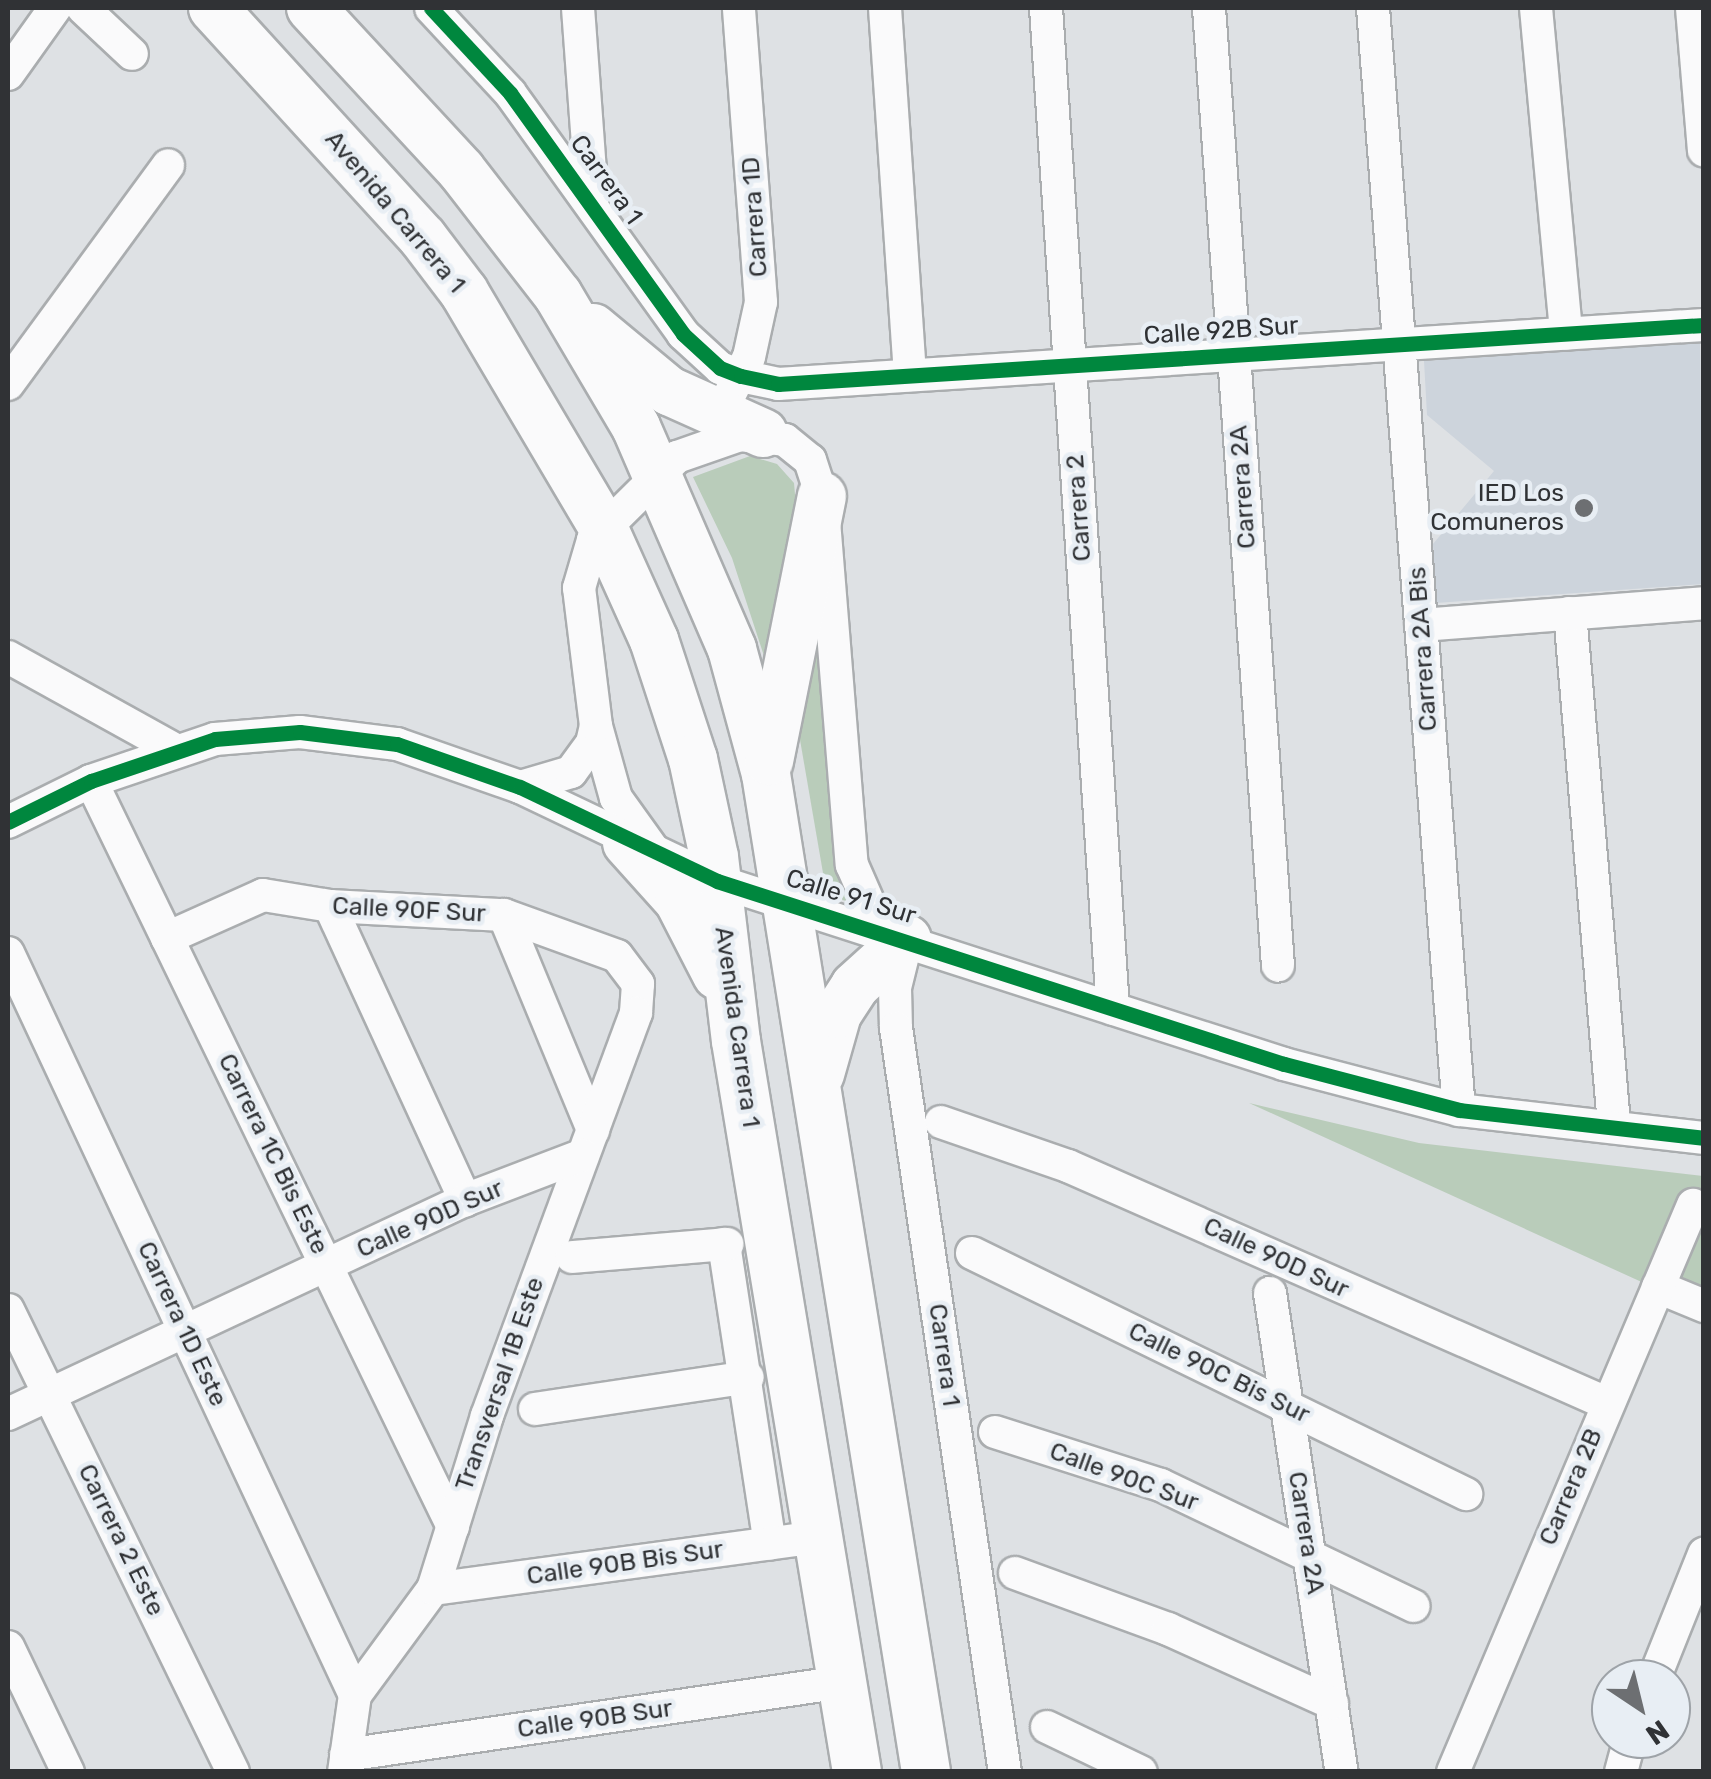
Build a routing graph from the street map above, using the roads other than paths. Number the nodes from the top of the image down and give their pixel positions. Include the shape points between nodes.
1 (54, 8) edge
2 (83, 8) edge
3 (213, 8) edge
4 (311, 8) edge
5 (432, 8) edge
6 (578, 8) edge
7 (739, 8) edge
8 (885, 8) edge
9 (1046, 8) edge
10 (1209, 8) edge
11 (1373, 8) edge
12 (1536, 8) edge
13 (1692, 8) edge
14 (132, 54) dead end
15 (8, 74) edge
16 (1701, 99) edge
17 (1704, 150) edge
18 (168, 166) dead end
19 (592, 200) junction
20 (558, 295) junction
21 (1704, 325) edge
22 (1566, 334) junction
23 (1399, 344) junction
24 (1234, 355) junction
25 (1070, 365) junction
26 (742, 376) junction
27 (910, 376) junction
28 (8, 384) edge
29 (712, 414) junction
30 (763, 433) junction
31 (656, 471) junction
32 (822, 496) junction
33 (603, 526) junction
34 (1704, 603) edge
35 (1570, 614) junction
36 (1421, 624) junction
37 (8, 657) edge
38 (596, 726) junction
39 (174, 748) junction
40 (766, 774) junction
41 (91, 781) junction
42 (520, 787) junction
43 (8, 822) edge
44 (644, 850) junction
45 (717, 881) junction
46 (330, 906) junction
47 (788, 906) junction
48 (504, 915) junction
49 (167, 938) junction
50 (907, 939) junction
51 (8, 953) edge
52 (1278, 966) dead end
53 (638, 984) joint
54 (1113, 1008) junction
55 (736, 1041) junction
56 (1459, 1110) junction
57 (820, 1112) junction
58 (942, 1122) dead end
59 (1614, 1124) junction
60 (1704, 1138) edge
61 (588, 1142) junction
62 (465, 1200) junction
63 (1693, 1205) dead end
64 (972, 1253) dead end
65 (572, 1258) dead end
66 (327, 1265) junction
67 (1658, 1288) junction
68 (1270, 1294) dead end
69 (1704, 1306) edge
70 (8, 1310) edge
71 (186, 1331) junction
72 (747, 1377) junction
73 (50, 1394) junction
74 (1606, 1403) junction
75 (1287, 1405) junction
76 (534, 1409) dead end
77 (8, 1414) edge
78 (995, 1432) dead end
79 (1466, 1494) dead end
80 (453, 1528) junction
81 (818, 1537) junction
82 (770, 1543) junction
83 (1704, 1554) edge
84 (1310, 1556) junction
85 (1016, 1573) dead end
86 (433, 1589) junction
87 (1412, 1606) dead end
88 (8, 1647) edge
89 (1662, 1659) edge
90 (843, 1682) junction
91 (356, 1695) junction
92 (1332, 1703) junction
93 (1048, 1726) dead end
94 (345, 1763) edge
95 (68, 1772) edge
96 (233, 1772) edge
97 (857, 1772) edge
98 (926, 1772) edge
99 (1005, 1772) edge
100 (1141, 1772) edge
101 (1342, 1772) edge
102 (1453, 1772) edge

1 - 15 street
2 - 14 street
3 - 33 highway, Avenida Carrera 1 via 423,238 514,370
4 - 20 highway via 461,170
5 - 19 street, Carrera 1
6 - 19 street
7 - 26 street, Carrera 1D via 761,302
8 - 27 street
9 - 25 street, Carrera 2
10 - 24 street, Carrera 2A
11 - 23 street, Carrera 2A Bis
12 - 22 street
13 - 16 street
16 - 17 street
18 - 28 street
19 - 26 street, Carrera 1 via 684,334 720,368
20 - 29 highway via 654,380
20 - 31 highway
21 - 22 street, Calle 92B Sur
22 - 23 street, Calle 92B Sur
23 - 24 street, Calle 92B Sur
23 - 36 street, Carrera 2A Bis
24 - 25 street, Calle 92B Sur
24 - 52 street, Carrera 2A
25 - 27 street, Calle 92B Sur
25 - 54 street, Carrera 2
26 - 27 street, Calle 92B Sur via 778,384
26 - 29 street, Carrera 1D
29 - 30 highway
30 - 31 street via 697,447
30 - 32 street, Calle 91 Sur via 795,445 810,460
31 - 33 street
31 - 40 highway via 710,588
32 - 40 highway
32 - 50 street, Calle 91 Sur via 852,865 870,906
33 - 38 street via 582,562 579,588
33 - 45 highway, Avenida Carrera 1 via 675,699
34 - 35 street
35 - 36 street
35 - 59 street
36 - 56 street, Carrera 2A Bis
37 - 39 street
38 - 42 street via 571,772
38 - 44 street via 616,798
39 - 41 street, Calle 91 Sur
39 - 42 street, Calle 91 Sur via 263,734 337,734 424,751
40 - 47 highway
41 - 43 street, Calle 91 Sur
41 - 49 street, Carrera 1C Bis Este
42 - 44 street, Calle 91 Sur
44 - 45 street, Calle 91 Sur
44 - 55 highway via 698,934
45 - 47 street, Calle 91 Sur
45 - 55 highway, Avenida Carrera 1
46 - 48 street, Calle 90F Sur
46 - 49 street, Calle 90F Sur via 263,895
46 - 62 street
47 - 50 street, Calle 91 Sur
47 - 57 highway
48 - 53 street, Calle 90F Sur via 617,956
48 - 61 street
49 - 66 street, Carrera 1C Bis Este
50 - 54 street, Calle 91 Sur
50 - 57 highway via 855,986 838,1014 825,1046
50 - 99 street, Carrera 1 via 895,988 896,1028
51 - 71 street, Carrera 1D Este
53 - 61 street, Transversal 1B Este via 636,1013
54 - 56 street, Calle 91 Sur
55 - 81 highway, Avenida Carrera 1
56 - 59 street, Calle 91 Sur
57 - 98 highway
58 - 74 street, Calle 90D Sur via 1068,1166
59 - 60 street, Calle 91 Sur
61 - 62 street, Calle 90D Sur
61 - 80 street, Transversal 1B Este
62 - 66 street, Calle 90D Sur
63 - 67 street, Carrera 2B
64 - 75 street, Calle 90C Bis Sur
65 - 72 street via 726,1244
66 - 71 street, Calle 90D Sur
66 - 80 street, Carrera 1C Bis Este
67 - 69 street
67 - 74 street, Carrera 2B
68 - 75 street, Carrera 2A
70 - 73 street, Carrera 2 Este
71 - 73 street, Calle 90D Sur
71 - 91 street, Carrera 1D Este
72 - 76 street
72 - 82 street
73 - 77 street, Calle 90D Sur
73 - 96 street, Carrera 2 Este
74 - 102 street, Carrera 2B
75 - 79 street, Calle 90C Bis Sur
75 - 84 street, Carrera 2A
78 - 84 street, Calle 90C Sur via 1161,1484
80 - 86 street, Transversal 1B Este
81 - 82 street, Calle 90B Bis Sur
81 - 90 highway, Avenida Carrera 1
82 - 86 street, Calle 90B Bis Sur
83 - 89 street
84 - 87 street, Calle 90C Sur
84 - 92 street, Carrera 2A
85 - 92 street via 1168,1629
86 - 91 street, Transversal 1B Este
88 - 95 street
90 - 94 street, Calle 90B Sur
90 - 97 highway, Avenida Carrera 1
91 - 94 street, Transversal 1B Este
92 - 101 street, Carrera 2A
93 - 100 street

